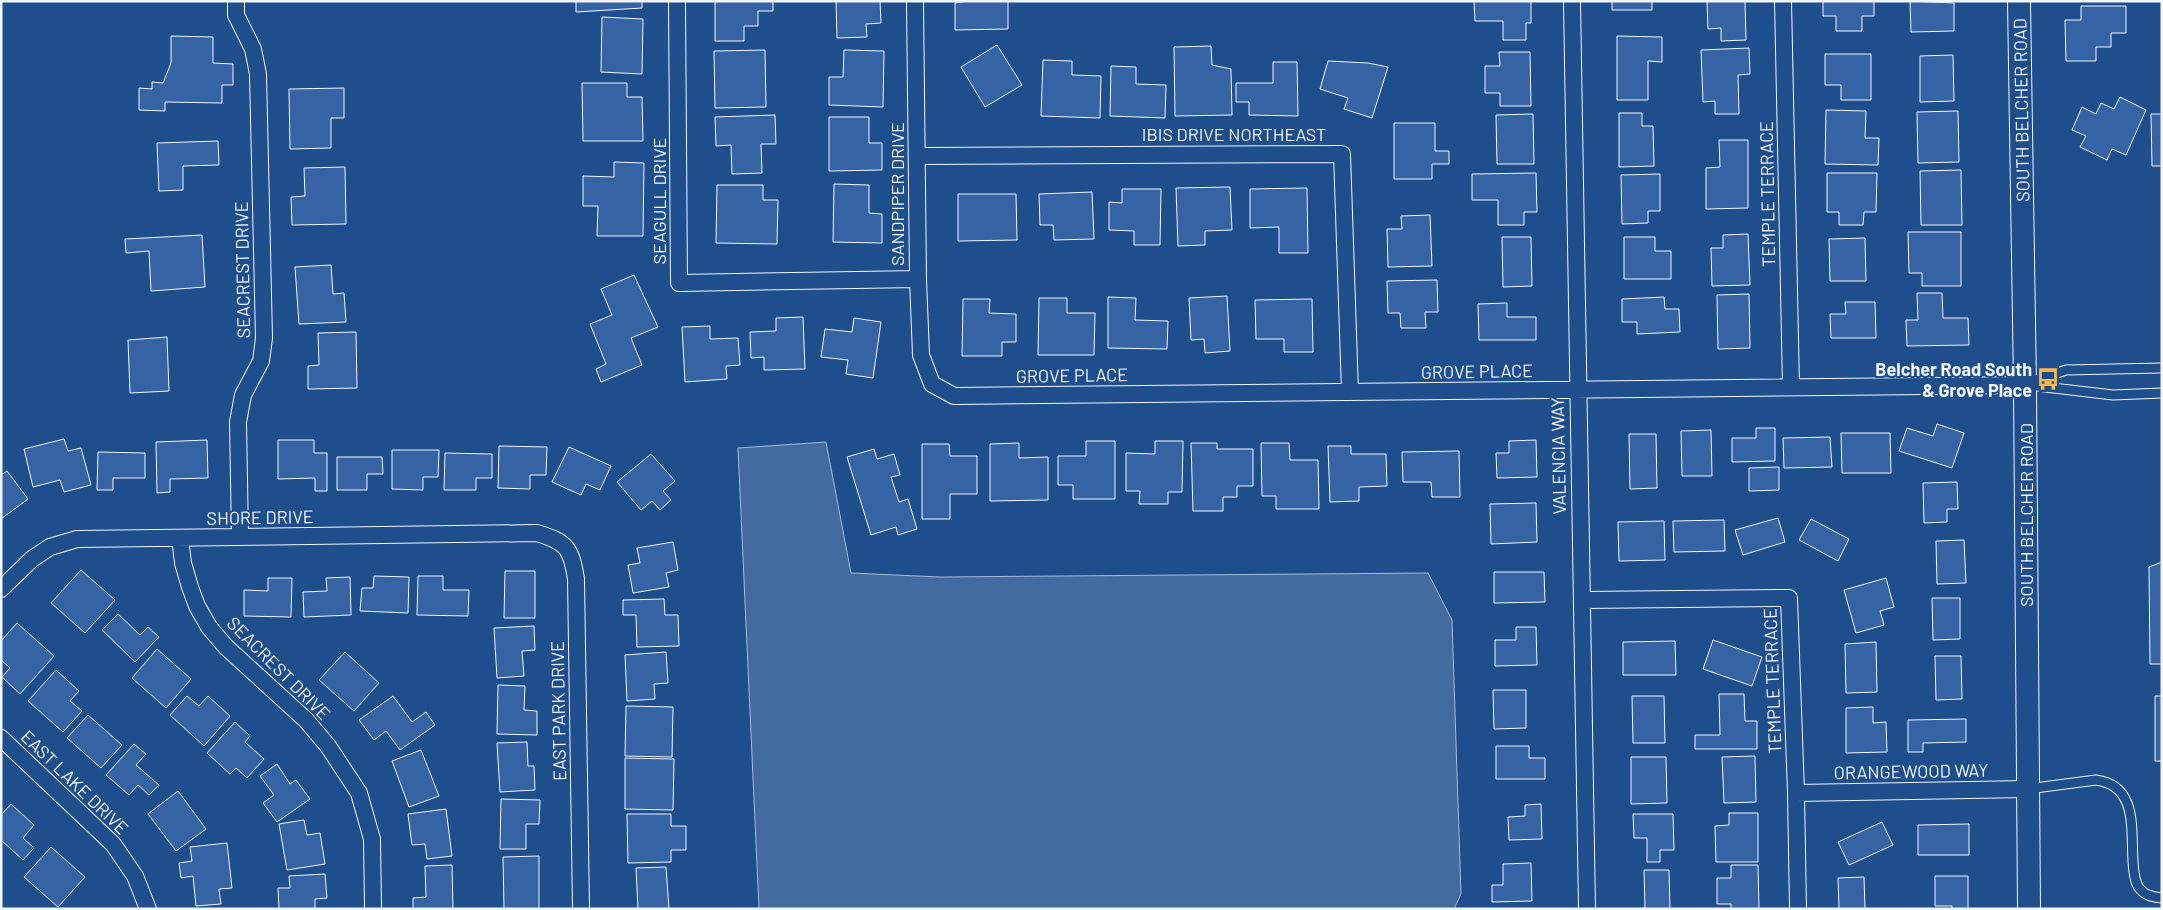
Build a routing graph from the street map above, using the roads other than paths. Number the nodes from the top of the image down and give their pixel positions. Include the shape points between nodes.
1 (236, 1) edge
2 (677, 1) edge
3 (915, 1) edge
4 (1572, 1) edge
5 (1783, 1) edge
6 (2019, 1) edge
7 (918, 156) junction
8 (918, 280) junction
9 (2162, 368) edge
10 (932, 384) joint
11 (2025, 385) junction
12 (1791, 386) junction
13 (1577, 390) junction
14 (1350, 392) junction
15 (2162, 393) edge
16 (537, 534) joint
17 (180, 538) junction
18 (240, 538) junction
19 (1, 589) edge
20 (1582, 600) junction
21 (1, 738) edge
22 (2027, 789) junction
23 (1796, 793) junction
24 (2162, 898) edge
25 (148, 909) edge
26 (373, 909) edge
27 (581, 909) edge
28 (1587, 909) edge
29 (1798, 909) edge
30 (2029, 909) edge

1 - 18 street, SEACREST DRIVE via 236,14 253,49 258,74 264,338 261,361 243,395 238,422
2 - 8 street, SEAGULL DRIVE via 679,283
3 - 7 street, SANDPIPER DRIVE
4 - 13 street, VALENCIA WAY
5 - 12 street, TEMPLE TERRACE
6 - 11 main road, SOUTH BELCHER ROAD
7 - 8 street, SANDPIPER DRIVE
7 - 14 street, IBIS DRIVE NORTHEAST via 1342,154
8 - 10 street, SANDPIPER DRIVE via 921,356
9 - 11 lane via 2066,370
10 - 14 street, GROVE PLACE via 954,396
11 - 12 street, GROVE PLACE
11 - 15 lane via 2113,395
11 - 22 main road, SOUTH BELCHER ROAD
12 - 13 street, GROVE PLACE
13 - 14 street, GROVE PLACE
13 - 20 street, VALENCIA WAY
16 - 18 street, SHORE DRIVE
16 - 27 street, EAST PARK DRIVE via 568,548 576,579
17 - 18 street, SHORE DRIVE
17 - 19 street, SHORE DRIVE via 77,539 50,547 32,559
17 - 26 street, SEACREST DRIVE via 190,587 209,627 226,647 306,720 328,746 359,793 372,839
20 - 23 street, TEMPLE TERRACE via 1789,598
20 - 28 street, VALENCIA WAY
21 - 25 street, EAST LAKE DRIVE via 113,844 135,876
22 - 23 street, ORANGEWOOD WAY
22 - 24 lane via 2096,780 2119,788 2130,816 2136,880 2140,890
22 - 30 main road, SOUTH BELCHER ROAD
23 - 29 street, TEMPLE TERRACE

